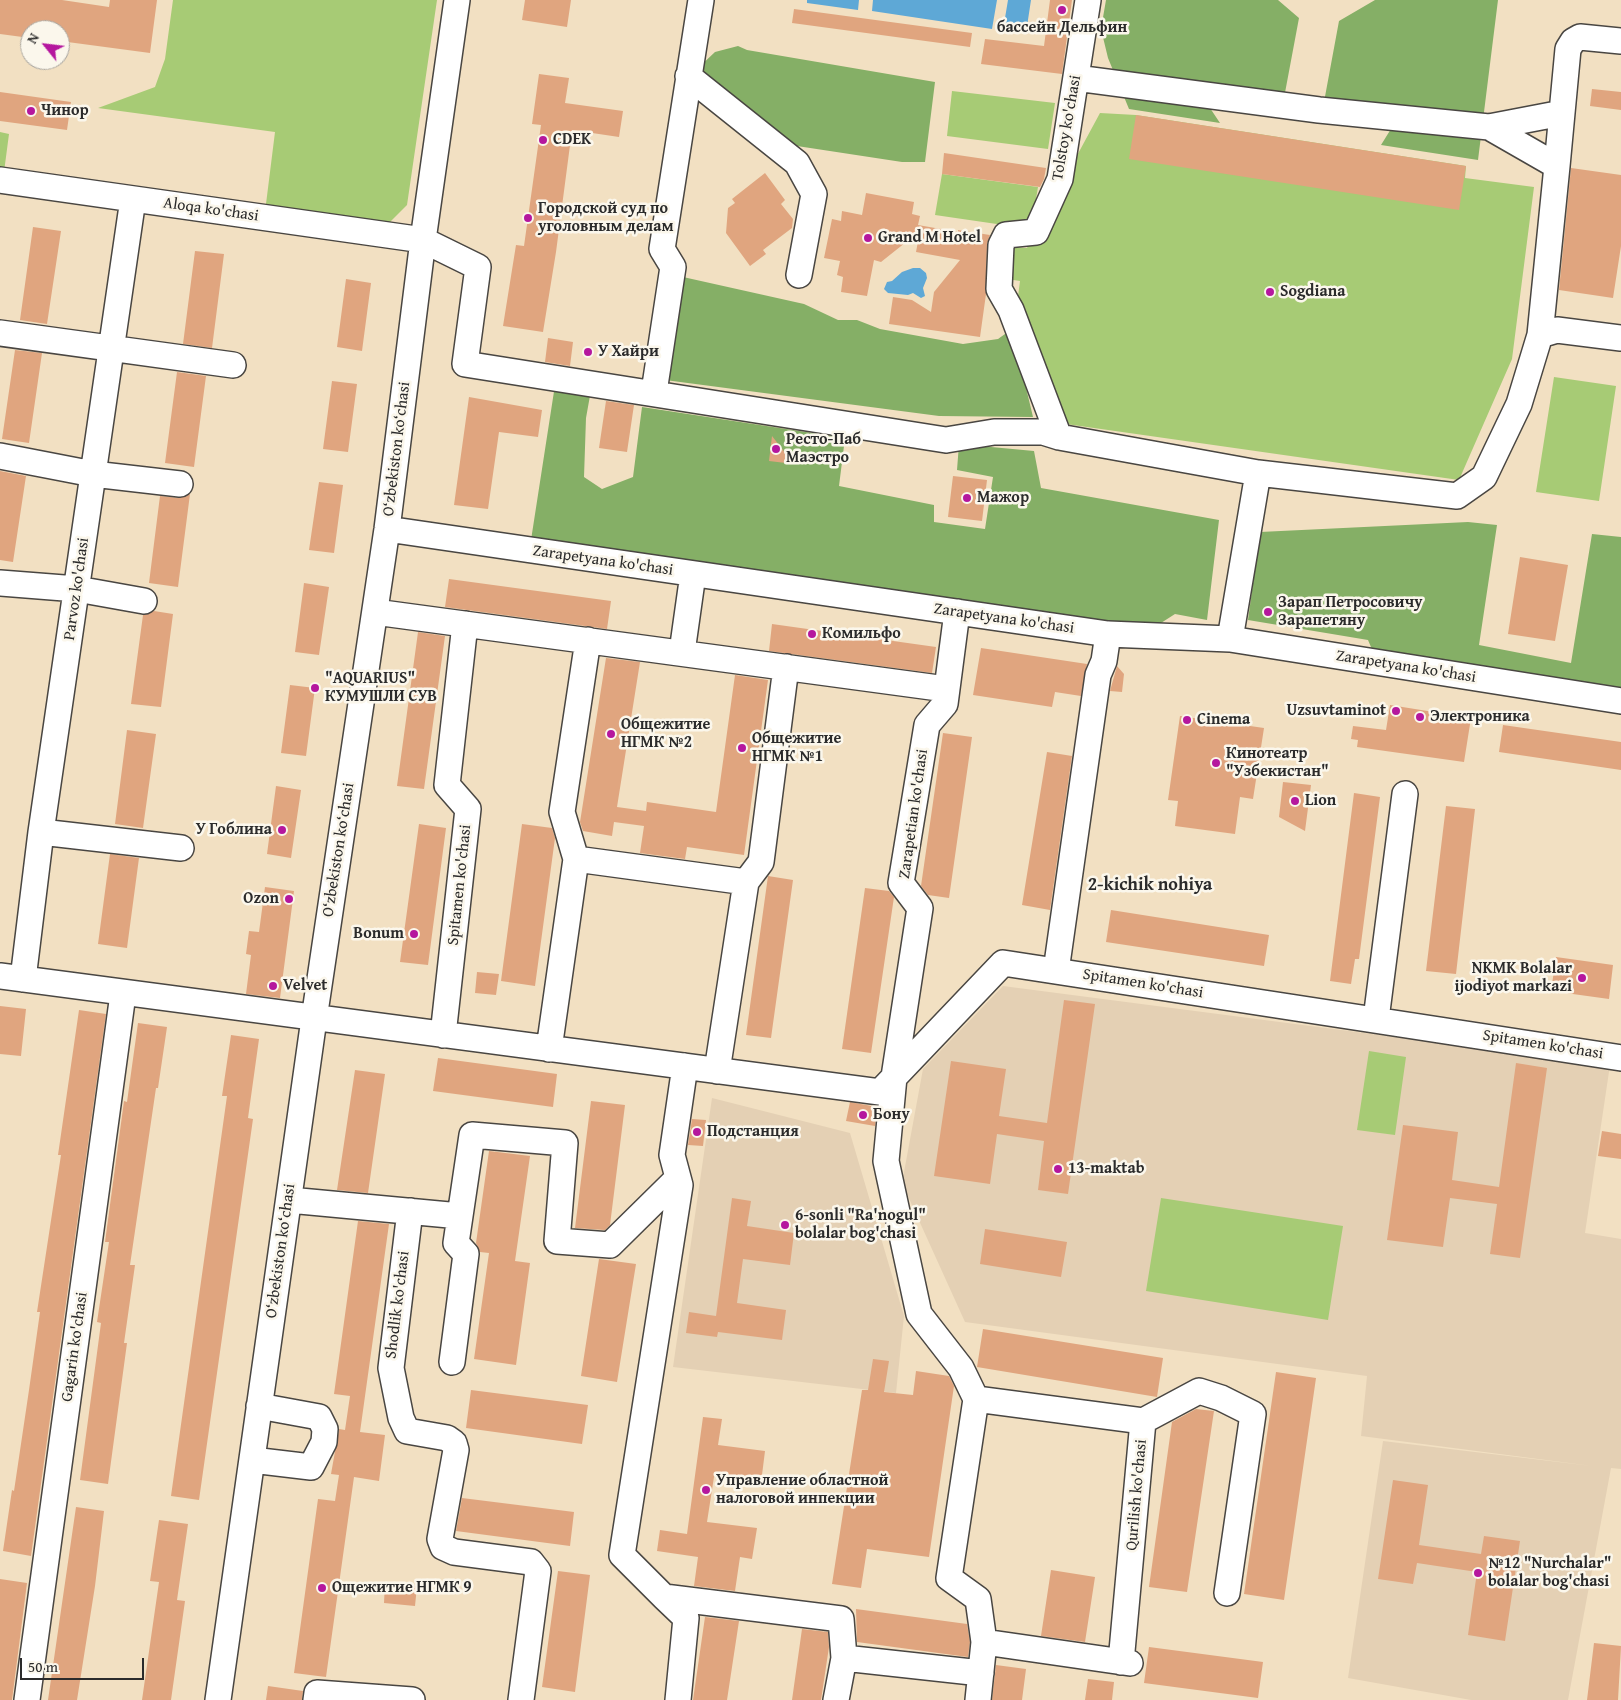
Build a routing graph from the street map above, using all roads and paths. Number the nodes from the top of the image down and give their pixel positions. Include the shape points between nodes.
1 (457, 0) edge
2 (701, 0) edge
3 (1088, 0) edge
4 (1621, 41) edge
5 (688, 76) junction
6 (1076, 78) junction
7 (1562, 113) junction
8 (1489, 127) junction
9 (1557, 166) junction
10 (0, 180) edge
11 (133, 199) junction
12 (423, 240) junction
13 (799, 275) dead end
14 (0, 333) edge
15 (1540, 335) junction
16 (1621, 338) edge
17 (111, 349) junction
18 (233, 366) dead end
19 (654, 392) junction
20 (1059, 437) junction
21 (0, 456) edge
22 (1258, 473) junction
23 (93, 474) junction
24 (180, 484) dead end
25 (387, 530) junction
26 (693, 574) junction
27 (0, 583) edge
28 (77, 589) junction
29 (144, 601) dead end
30 (375, 612) junction
31 (958, 612) junction
32 (465, 624) junction
33 (1108, 634) junction
34 (1230, 639) junction
35 (588, 640) junction
36 (682, 652) junction
37 (786, 667) junction
38 (946, 689) junction
39 (1621, 701) edge
40 (1405, 794) dead end
41 (41, 832) junction
42 (181, 848) dead end
43 (576, 859) junction
44 (746, 882) junction
45 (1056, 971) junction
46 (12, 978) edge
47 (123, 994) junction
48 (314, 1019) junction
49 (1376, 1019) junction
50 (443, 1035) junction
51 (549, 1049) junction
52 (1621, 1058) edge
53 (685, 1066) junction
54 (717, 1071) junction
55 (894, 1077) junction
56 (678, 1178) junction
57 (289, 1200) junction
58 (410, 1211) junction
59 (460, 1216) junction
60 (452, 1362) dead end
61 (976, 1400) junction
62 (259, 1406) junction
63 (1143, 1421) junction
64 (252, 1460) junction
65 (1227, 1593) dead end
66 (664, 1597) junction
67 (984, 1642) junction
68 (844, 1658) junction
69 (981, 1673) junction
70 (317, 1696) edge
71 (28, 1700) edge
72 (218, 1700) edge
73 (412, 1700) edge
74 (522, 1700) edge
75 (678, 1700) edge
76 (836, 1700) edge
77 (978, 1700) edge

1 - 12 street, O‘zbekiston ko‘chasi
2 - 5 street
3 - 6 street, Tolstoy ko'chasi
4 - 7 street via 1580,37 1573,40 1568,48
5 - 13 street via 797,162 802,170 814,194
5 - 19 street via 662,249 673,267
6 - 8 street via 1319,110
6 - 20 street, Tolstoy ko'chasi via 1060,179 1036,232 1006,235 1001,245 999,289 1011,310
7 - 8 street
7 - 9 street
8 - 9 street
9 - 15 street
10 - 11 street, Aloqa ko'chasi
11 - 12 street, Aloqa ko'chasi
11 - 17 street, Parvoz ko'chasi
12 - 19 street, Aloqa ko'chasi via 478,267 465,364
12 - 25 street, O‘zbekiston ko‘chasi
14 - 17 street
15 - 16 street via 1557,330
15 - 22 street via 1519,404 1484,477 1457,496
17 - 18 street
17 - 23 street, Parvoz ko'chasi
19 - 20 street via 946,440 994,432 1043,432
20 - 22 street
21 - 23 street
22 - 34 street
23 - 24 street
23 - 28 street, Parvoz ko'chasi
25 - 26 street, Zarapetyana ko'chasi
25 - 30 street, O‘zbekiston ko‘chasi
26 - 31 street, Zarapetyana ko'chasi
26 - 36 street
27 - 28 street
28 - 29 street
28 - 41 street, Parvoz ko'chasi
30 - 32 street
30 - 48 street, O‘zbekiston ko‘chasi
31 - 33 street, Zarapetyana ko'chasi
31 - 38 street, Zarapetian ko'chasi
32 - 35 street
32 - 50 street, Spitamen ko'chasi via 447,785 468,809
33 - 34 street, Zarapetyana ko'chasi
33 - 45 street via 1104,661 1098,675
34 - 39 street, Zarapetyana ko'chasi
35 - 36 street
35 - 43 street via 562,812
36 - 37 street
37 - 38 street
37 - 44 street via 761,862
38 - 55 street, Zarapetian ko'chasi via 944,704 927,725 901,883 920,908
40 - 49 street
41 - 42 street
41 - 46 street, Parvoz ko'chasi
43 - 44 street
43 - 51 street
44 - 54 street
45 - 49 street, Spitamen ko'chasi
45 - 55 street, Spitamen ko'chasi via 1003,962
46 - 47 street, Spitamen ko'chasi
47 - 48 street, Spitamen ko'chasi
47 - 71 street, Gagarin ko'chasi
48 - 50 street, Spitamen ko'chasi
48 - 57 street, O‘zbekiston ko‘chasi
49 - 52 street, Spitamen ko'chasi
50 - 51 street, Spitamen ko'chasi
51 - 53 street, Spitamen ko'chasi
53 - 54 street, Spitamen ko'chasi
53 - 56 street via 672,1155
54 - 55 street, Spitamen ko'chasi via 880,1092
55 - 61 street, Zarapetian ko'chasi via 886,1161 920,1314 961,1368
56 - 59 street via 610,1245 556,1241 564,1143 472,1135
56 - 66 street via 680,1186 622,1555
57 - 58 street
57 - 62 street, O‘zbekiston ko‘chasi
58 - 59 street
58 - 74 street, Shodlik ko'chasi via 391,1368 401,1418 407,1431 447,1438 454,1443 456,1450 440,1539 443,1547 454,1552 530,1562 538,1571
59 - 60 street via 456,1243 466,1254
61 - 63 street
61 - 67 street via 949,1578 978,1599
62 - 64 street, O‘zbekiston ko‘chasi
62 - 64 street via 319,1417 325,1428 324,1442 312,1467
63 - 65 street, Qurilish ko'chasi via 1199,1391 1252,1414
63 - 67 street, Qurilish ko'chasi via 1126,1662
64 - 72 street, O‘zbekiston ko‘chasi
66 - 68 street via 841,1619
66 - 75 street via 686,1618
67 - 69 street
68 - 69 street
68 - 76 street
69 - 77 street
70 - 73 street

